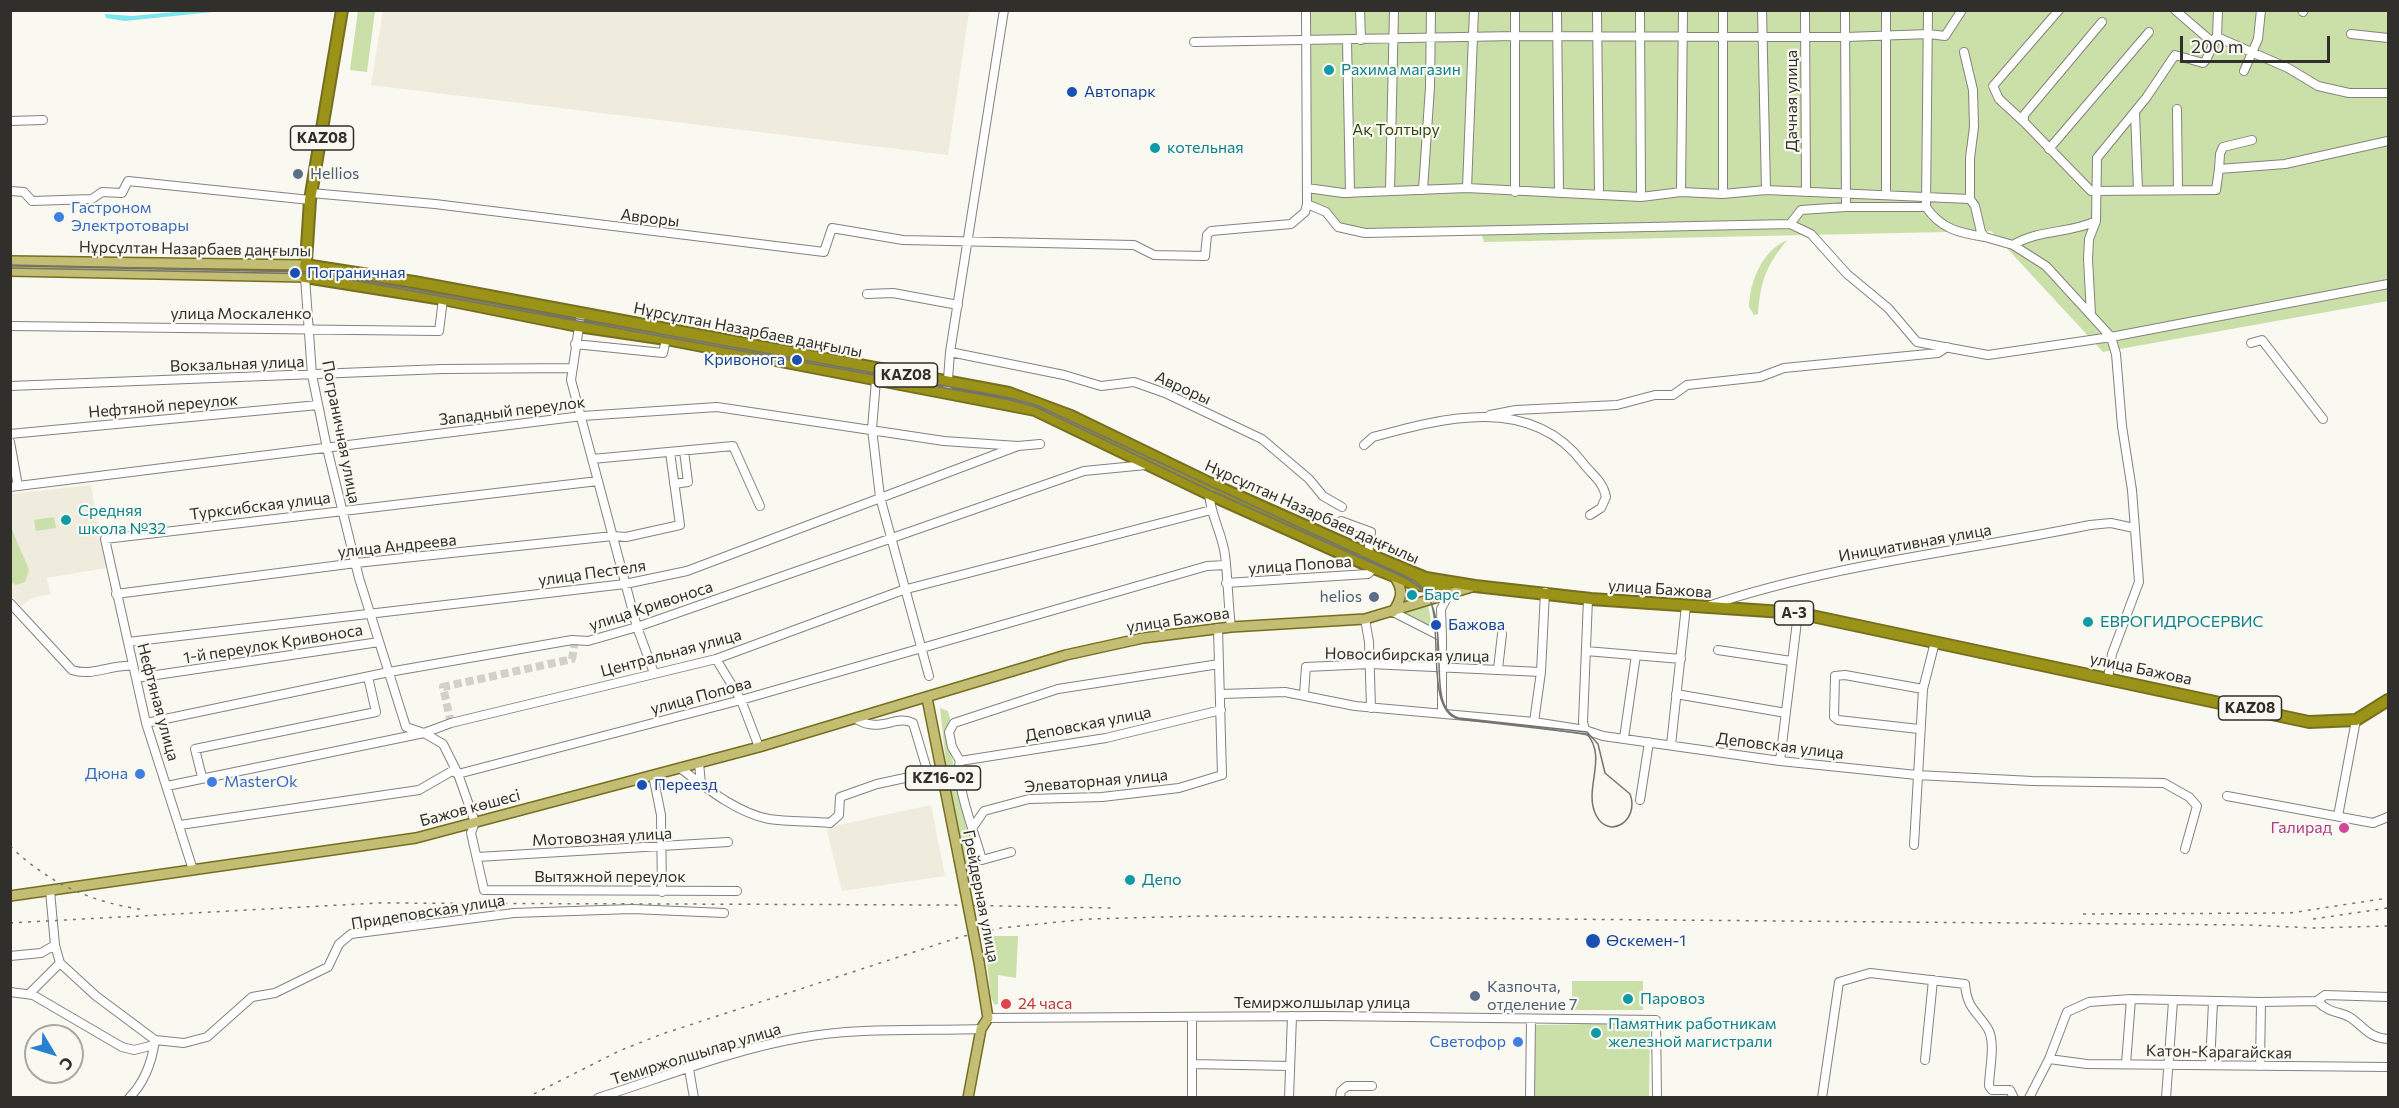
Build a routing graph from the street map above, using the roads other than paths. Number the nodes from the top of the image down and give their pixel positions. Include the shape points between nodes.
1 (342, 10) edge
2 (1004, 10) edge
3 (1306, 10) edge
4 (1360, 10) edge
5 (1394, 10) edge
6 (1431, 10) edge
7 (1474, 10) edge
8 (1515, 10) edge
9 (1557, 10) edge
10 (1598, 10) edge
11 (1640, 10) edge
12 (1683, 10) edge
13 (1723, 10) edge
14 (1762, 10) edge
15 (1805, 10) edge
16 (1845, 10) edge
17 (1886, 10) edge
18 (1928, 10) edge
19 (1962, 10) edge
20 (2059, 10) edge
21 (2175, 10) edge
22 (2218, 10) edge
23 (2260, 10) edge
24 (2102, 22) dead end
25 (2148, 32) dead end
26 (1929, 34) junction
27 (2351, 34) dead end
28 (1515, 36) junction
29 (1762, 36) junction
30 (1806, 36) junction
31 (1887, 36) junction
32 (1724, 37) junction
33 (1846, 37) junction
34 (2217, 37) junction
35 (1558, 38) junction
36 (1598, 38) junction
37 (1640, 38) junction
38 (1683, 38) junction
39 (2388, 38) edge
40 (1394, 39) junction
41 (1432, 39) junction
42 (1475, 39) junction
43 (1305, 40) junction
44 (1347, 40) junction
45 (1361, 40) junction
46 (1194, 42) dead end
47 (1964, 52) dead end
48 (2253, 53) junction
49 (2244, 71) dead end
50 (2388, 93) edge
51 (2176, 109) dead end
52 (2135, 113) junction
53 (43, 120) dead end
54 (10, 121) edge
55 (2024, 122) junction
56 (2252, 140) dead end
57 (2388, 141) edge
58 (2049, 148) junction
59 (2219, 169) junction
60 (1307, 188) junction
61 (1467, 188) junction
62 (1424, 190) junction
63 (1766, 190) junction
64 (2138, 190) junction
65 (2178, 190) junction
66 (10, 191) edge
67 (1390, 191) junction
68 (1515, 192) junction
69 (1681, 192) junction
70 (1806, 192) junction
71 (2096, 192) junction
72 (1350, 193) junction
73 (1558, 193) junction
74 (1599, 194) junction
75 (1723, 194) junction
76 (1845, 194) junction
77 (1886, 194) junction
78 (1927, 195) junction
79 (310, 197) junction
80 (1641, 198) junction
81 (1970, 199) junction
82 (1307, 204) junction
83 (1846, 207) junction
84 (1926, 207) junction
85 (2096, 221) junction
86 (1790, 224) junction
87 (1984, 237) junction
88 (968, 239) junction
89 (2013, 245) junction
90 (10, 261) edge
91 (305, 265) junction
92 (10, 271) edge
93 (305, 277) junction
94 (2388, 284) edge
95 (867, 294) dead end
96 (443, 299) junction
97 (958, 305) junction
98 (581, 314) junction
99 (2091, 315) junction
100 (10, 326) edge
101 (578, 326) junction
102 (309, 328) junction
103 (2111, 338) junction
104 (666, 339) junction
105 (575, 344) junction
106 (2251, 344) dead end
107 (1947, 347) junction
108 (950, 352) junction
109 (572, 368) junction
110 (312, 375) junction
111 (876, 380) junction
112 (10, 386) edge
113 (947, 387) junction
114 (318, 405) junction
115 (1490, 415) junction
116 (582, 416) junction
117 (2323, 419) dead end
118 (872, 429) junction
119 (10, 434) edge
120 (10, 442) edge
121 (1040, 444) dead end
122 (1364, 445) dead end
123 (1018, 446) junction
124 (327, 448) junction
125 (684, 451) junction
126 (670, 452) junction
127 (592, 459) junction
128 (1152, 461) junction
129 (598, 481) junction
130 (674, 484) junction
131 (14, 487) edge
132 (1209, 489) junction
133 (880, 497) junction
134 (760, 506) dead end
135 (1342, 507) dead end
136 (342, 510) junction
137 (1211, 510) junction
138 (1590, 515) dead end
139 (1341, 521) dead end
140 (2134, 528) junction
141 (613, 537) junction
142 (105, 538) joint
143 (890, 540) junction
144 (1368, 554) junction
145 (356, 563) junction
146 (1226, 565) junction
147 (1374, 568) junction
148 (1394, 576) junction
149 (1226, 583) junction
150 (626, 584) junction
151 (1475, 586) junction
152 (903, 590) junction
153 (1545, 592) junction
154 (116, 594) junction
155 (1448, 596) junction
156 (1588, 599) junction
157 (10, 603) edge
158 (1686, 606) junction
159 (1704, 607) junction
160 (1393, 612) junction
161 (371, 613) junction
162 (1798, 613) junction
163 (1365, 619) junction
164 (637, 627) junction
165 (1231, 627) junction
166 (1218, 628) junction
167 (1502, 634) dead end
168 (1442, 637) junction
169 (128, 642) junction
170 (379, 642) junction
171 (1935, 642) junction
172 (919, 647) junction
173 (1718, 650) dead end
174 (1586, 651) junction
175 (1636, 655) junction
176 (716, 659) junction
177 (1681, 659) junction
178 (1791, 661) junction
179 (1219, 664) junction
180 (1370, 664) junction
181 (133, 666) junction
182 (1442, 666) junction
183 (1498, 669) junction
184 (389, 672) junction
185 (1541, 672) junction
186 (654, 673) junction
187 (929, 676) dead end
188 (368, 677) junction
189 (136, 678) junction
190 (2108, 678) junction
191 (1923, 688) junction
192 (1221, 694) junction
193 (1304, 694) junction
194 (1676, 694) junction
195 (927, 698) junction
196 (741, 700) junction
197 (2388, 700) edge
198 (1371, 708) junction
199 (1221, 710) junction
200 (1442, 713) junction
201 (1786, 713) junction
202 (856, 719) junction
203 (2356, 720) junction
204 (1534, 722) junction
205 (146, 723) junction
206 (1919, 729) junction
207 (1585, 730) junction
208 (424, 733) junction
209 (1624, 738) junction
210 (1649, 742) junction
211 (1671, 745) junction
212 (759, 747) junction
213 (960, 761) junction
214 (1780, 761) junction
215 (699, 763) junction
216 (680, 768) junction
217 (458, 774) junction
218 (653, 775) junction
219 (695, 775) junction
220 (1917, 775) junction
221 (202, 777) junction
222 (167, 786) junction
223 (2227, 796) dead end
224 (1640, 800) dead end
225 (2338, 816) junction
226 (2388, 817) edge
227 (475, 822) junction
228 (180, 825) junction
229 (973, 827) junction
230 (728, 842) dead end
231 (1914, 845) dead end
232 (661, 847) junction
233 (2185, 849) dead end
234 (1011, 852) dead end
235 (477, 857) junction
236 (194, 870) junction
237 (484, 890) joint
238 (50, 891) junction
239 (737, 891) dead end
240 (662, 892) junction
241 (10, 896) edge
242 (724, 913) dead end
243 (55, 945) junction
244 (10, 956) edge
245 (60, 963) junction
246 (1933, 980) junction
247 (10, 992) edge
248 (28, 994) junction
249 (2388, 997) edge
250 (2131, 999) junction
251 (2173, 1001) junction
252 (2317, 1001) junction
253 (2213, 1002) junction
254 (2261, 1002) junction
255 (1292, 1016) junction
256 (1192, 1017) junction
257 (988, 1018) junction
258 (1531, 1019) junction
259 (981, 1029) junction
260 (2388, 1039) edge
261 (154, 1043) junction
262 (2049, 1059) junction
263 (1925, 1060) dead end
264 (1192, 1064) junction
265 (2126, 1064) junction
266 (2167, 1065) junction
267 (2210, 1065) junction
268 (1290, 1066) junction
269 (2260, 1066) junction
270 (2388, 1067) edge
271 (689, 1069) junction
272 (1372, 1086) dead end
273 (129, 1098) edge
274 (598, 1098) edge
275 (694, 1098) edge
276 (968, 1098) edge
277 (1192, 1098) edge
278 (1289, 1098) edge
279 (1340, 1098) edge
280 (1530, 1098) edge
281 (1657, 1098) edge
282 (1822, 1098) edge
283 (2014, 1098) edge
284 (2029, 1098) edge
285 (2166, 1098) edge

1 - 79 highway, Пограничная улица / KAZ08
2 - 88 street
3 - 43 street
4 - 45 street
5 - 40 street
6 - 41 street
7 - 42 street
8 - 28 street
9 - 35 street
10 - 36 street
11 - 37 street
12 - 38 street
13 - 32 street
14 - 29 street
15 - 30 street, Дачная улица
16 - 33 street
17 - 31 street
18 - 26 street
19 - 26 street via 1945,36
20 - 55 street via 1993,86 1999,99
21 - 34 street via 2211,41
22 - 34 street
23 - 48 street via 2262,22
24 - 55 street via 2024,116
25 - 58 street
26 - 31 street
26 - 78 street
27 - 39 street
28 - 35 street
28 - 42 street
28 - 68 street
29 - 30 street
29 - 32 street
29 - 63 street
30 - 33 street
30 - 70 street, Дачная улица
31 - 33 street
31 - 77 street
32 - 38 street
32 - 75 street
33 - 76 street
34 - 48 street
34 - 52 street via 2203,63 2175,55
35 - 36 street
35 - 73 street
36 - 37 street
36 - 74 street
37 - 38 street
37 - 80 street
38 - 69 street
40 - 41 street
40 - 45 street
40 - 67 street
41 - 42 street
41 - 62 street
42 - 61 street
43 - 44 street
43 - 46 street
43 - 60 street
44 - 45 street
44 - 72 street
47 - 81 street via 1973,90
48 - 49 street
48 - 50 street via 2318,86 2349,93
51 - 65 street
52 - 64 street
52 - 71 street via 2097,158
53 - 54 street
55 - 58 street
56 - 59 street via 2223,147
57 - 59 street via 2285,164
58 - 71 street via 2085,188
59 - 65 street via 2216,190
60 - 72 street
60 - 82 street
61 - 62 street
61 - 68 street
62 - 67 street
63 - 70 street
63 - 75 street
64 - 65 street
64 - 71 street
66 - 79 street, Авроры via 24,192 32,201 92,199 102,192 122,193 128,181
67 - 72 street
68 - 73 street
69 - 75 street
69 - 80 street
70 - 76 street
71 - 85 street
73 - 74 street
74 - 80 street
76 - 77 street
76 - 83 street
77 - 78 street
78 - 81 street
78 - 84 street
79 - 88 street, Авроры via 435,204 824,252 832,228 903,240
79 - 91 highway, Пограничная улица / KAZ08
81 - 87 street
82 - 86 street via 1326,212 1338,227 1365,233
82 - 88 street via 1305,212 1291,224 1211,231 1205,256 1154,255 1134,244
83 - 84 street
83 - 86 street via 1801,210
84 - 87 street via 1957,233
85 - 89 street via 2076,229 2049,231
85 - 99 street via 2089,239
86 - 107 street via 1811,234 1847,274 1888,308 1917,342
87 - 89 street
88 - 97 street
89 - 99 street via 2046,266
90 - 91 main road, Нұрсұлтан Назарбаев даңғылы
91 - 93 highway, Пограничная улица / KAZ08
91 - 98 highway, Нұрсұлтан Назарбаев даңғылы / KAZ08
92 - 93 main road, Нұрсұлтан Назарбаев даңғылы
93 - 96 highway, Нұрсұлтан Назарбаев даңғылы
93 - 102 street, Пограничная улица
94 - 103 street
95 - 97 street via 893,293
96 - 101 highway, Нұрсұлтан Назарбаев даңғылы
96 - 102 street, улица Москаленко via 439,331
97 - 108 street
98 - 101 street
98 - 113 highway, Нұрсұлтан Назарбаев даңғылы / KAZ08
99 - 103 street
100 - 102 street, улица Москаленко
101 - 104 highway, Нұрсұлтан Назарбаев даңғылы
101 - 105 street
102 - 110 street, Пограничная улица
103 - 107 street via 1988,355
103 - 140 street via 2116,354
104 - 105 street via 663,353
104 - 111 highway, Нұрсұлтан Назарбаев даңғылы
105 - 109 street
106 - 117 street via 2262,340
107 - 115 street via 1938,353 1807,365 1760,377 1687,385 1673,395 1655,395 1617,405
108 - 113 street
108 - 135 street, Авроры via 1101,386 1134,382 1166,393 1262,439 1323,496
109 - 110 street, Вокзальная улица
109 - 116 street via 571,381
110 - 112 street, Вокзальная улица
110 - 114 street, Пограничная улица
111 - 113 highway, Нұрсұлтан Назарбаев даңғылы
111 - 118 street
113 - 128 highway, Нұрсұлтан Назарбаев даңғылы / KAZ08 via 1009,393 1038,402
114 - 119 street, Нефтяной переулок
114 - 124 street, Пограничная улица
115 - 122 street via 1412,426 1373,437
115 - 138 street via 1551,433 1578,457 1605,489 1604,503
116 - 118 street, Западный переулок via 717,407
116 - 124 street, Западный переулок
116 - 127 street
118 - 123 street, Западный переулок via 944,441
118 - 133 street
120 - 131 street
121 - 123 street, улица Пестеля
123 - 133 street, улица Пестеля
124 - 131 street, Западный переулок
124 - 136 street, Пограничная улица
125 - 126 street
125 - 130 street via 688,482
125 - 134 street via 733,446
126 - 127 street
126 - 130 street
127 - 129 street
128 - 132 highway, Нұрсұлтан Назарбаев даңғылы / KAZ08
128 - 143 street, улица Кривоноса via 1084,471
129 - 136 street, Турксибская улица
129 - 141 street
130 - 141 street, улица Андреева via 680,525
132 - 137 street
132 - 144 highway, Нұрсұлтан Назарбаев даңғылы / KAZ08
132 - 147 highway, Нұрсұлтан Назарбаев даңғылы
133 - 143 street
133 - 150 street, улица Пестеля via 687,571
136 - 142 street, Турксибская улица
136 - 145 street, Пограничная улица
137 - 146 street
137 - 152 street, Центральная улица
139 - 144 street via 1371,532
140 - 159 street, Инициативная улица via 2111,523 2090,525 1888,560 1757,590
140 - 190 street via 2139,582 2112,654
141 - 145 street, улица Андреева
141 - 150 street
142 - 154 street, Нефтяная улица
143 - 152 street
143 - 164 street, улица Кривоноса
144 - 151 highway, Нұрсұлтан Назарбаев даңғылы / KAZ08 via 1426,578
145 - 154 street, улица Андреева
145 - 161 street, Пограничная улица
146 - 149 street
146 - 172 street, улица Попова via 1207,566
147 - 148 highway, Нұрсұлтан Назарбаев даңғылы
147 - 149 street, улица Попова via 1368,574
148 - 151 highway, Нұрсұлтан Назарбаев даңғылы via 1417,585
148 - 160 main road via 1402,593
149 - 165 street
150 - 161 street, улица Пестеля
150 - 164 street
151 - 153 highway, улица Бажова / A-3
151 - 155 main road, улица Бажова
152 - 172 street
152 - 176 street, Центральная улица
153 - 156 highway, улица Бажова / A-3
153 - 185 street
154 - 169 street, Нефтяная улица
155 - 160 main road, улица Бажова
155 - 168 street via 1441,609
156 - 158 highway, улица Бажова / A-3
156 - 174 street
157 - 181 street via 72,670 82,674
158 - 159 highway, улица Бажова / A-3
158 - 177 street
159 - 162 highway, улица Бажова / A-3
160 - 163 main road, улица Бажова
160 - 168 street
161 - 169 street, улица Пестеля
161 - 170 street, Пограничная улица
162 - 171 highway, улица Бажова / A-3
162 - 178 street
163 - 165 main road, улица Бажова
163 - 180 street
164 - 184 street, улица Кривоноса via 588,641 479,654
164 - 186 street
165 - 166 main road, улица Бажова
166 - 179 street
166 - 195 main road, улица Бажова via 1143,638 1066,655
167 - 183 street, Новосибирская улица
168 - 182 street
169 - 181 street, Нефтяная улица
170 - 184 street, Пограничная улица
170 - 189 street, 1-й переулок Кривоноса
171 - 190 highway, улица Бажова / A-3
171 - 191 street
172 - 187 street
172 - 196 street, улица Попова
173 - 178 street
174 - 175 street
174 - 207 street
175 - 177 street
175 - 209 street
176 - 186 street, Центральная улица
176 - 196 street
177 - 194 street
178 - 201 street
179 - 192 street
179 - 213 street via 1058,689 954,723 949,732
180 - 182 street, Новосибирская улица
180 - 193 street, Новосибирская улица via 1306,667
180 - 198 street
181 - 189 street, Нефтяная улица
182 - 183 street, Новосибирская улица
182 - 200 street
183 - 185 street, Новосибирская улица
184 - 188 street, улица Кривоноса
184 - 208 street, Пограничная улица via 405,727
185 - 204 street
186 - 208 street, Центральная улица
188 - 205 street, улица Кривоноса
188 - 221 street via 376,711 195,749
189 - 205 street, Нефтяная улица
190 - 203 highway, улица Бажова / KAZ08 via 2310,722
191 - 206 street
191 - 206 street via 1845,675 1835,676 1833,688 1834,717 1838,720
192 - 193 street, Деповская улица
192 - 199 street
193 - 198 street, Деповская улица
194 - 201 street
194 - 211 street
195 - 202 main road, Бажов көшесі
195 - 257 main road, Грейдерная улица / KZ16-02, bridge
196 - 212 street
196 - 217 street, улица Попова
197 - 203 highway, улица Бажова / KAZ08
198 - 200 street, Деповская улица
199 - 213 street, Деповская улица via 1106,738
199 - 229 street, Элеваторная улица via 1222,775 1179,788 1102,797 1029,799 984,811
200 - 204 street, Деповская улица
201 - 214 street
202 - 212 main road, Бажов көшесі
202 - 219 street via 873,726 905,720 913,723 928,773 840,797 839,815 830,823 762,817 701,784
203 - 225 street
204 - 207 street, Деповская улица
205 - 222 street, Нефтяная улица
206 - 220 street
207 - 209 street, Деповская улица
208 - 217 street, Пограничная улица via 443,744
208 - 221 street, Центральная улица
209 - 210 street, Деповская улица
210 - 211 street, Деповская улица
210 - 224 street
211 - 214 street, Деповская улица
212 - 215 main road, Бажов көшесі
213 - 229 street via 958,768
214 - 220 street, Деповская улица
215 - 216 main road, Бажов көшесі
215 - 219 street
216 - 218 main road, Бажов көшесі
216 - 219 street
217 - 227 street, Пограничная улица
217 - 228 street, улица Попова via 452,771 418,790
218 - 227 main road, Бажов көшесі
218 - 232 street via 660,805
220 - 231 street
220 - 233 street, Деповская улица via 2164,783 2174,786 2197,806
221 - 222 street, Центральная улица
222 - 228 street, Нефтяная улица
223 - 225 street
225 - 226 street via 2373,823
227 - 235 street, Пограничная улица via 471,833
227 - 236 main road, Бажов көшесі via 416,838
228 - 236 street, Нефтяная улица
229 - 234 street via 982,860
230 - 232 street, Мотовозная улица
232 - 235 street, Мотовозная улица
232 - 240 street
235 - 237 street, Пограничная улица
236 - 238 main road, Бажов көшесі
237 - 240 street, Вытяжной переулок
238 - 241 main road, Бажов көшесі
238 - 243 street
239 - 240 street, Вытяжной переулок
242 - 261 street, Придеповская улица via 632,909 514,913 351,934 339,944 328,967 275,993 252,997 207,1037 184,1043
243 - 244 street via 41,954
243 - 245 street
245 - 248 street
245 - 261 street
246 - 263 street
246 - 282 street via 1870,973 1839,982
246 - 283 street via 1965,984 1972,1009 1991,1037 1989,1086 1992,1090 2010,1090
247 - 248 street
248 - 261 street, Придеповская улица via 122,1047 134,1050
249 - 252 street via 2325,995
250 - 251 street
250 - 262 street via 2089,1002 2067,1012
250 - 265 street
251 - 253 street
251 - 266 street
252 - 254 street
252 - 260 street via 2329,1013 2349,1016 2371,1036
253 - 254 street
253 - 267 street
254 - 269 street
255 - 256 street, Темиржолшылар улица
255 - 258 street, Темиржолшылар улица
255 - 268 street
256 - 257 street, Темиржолшылар улица
256 - 264 street
257 - 259 main road
258 - 280 street
258 - 281 street, Темиржолшылар улица via 1656,1020
259 - 271 street, Темиржолшылар улица via 858,1031 801,1037
259 - 276 main road
261 - 273 street via 149,1068
262 - 265 street, Катон-Карагайская
262 - 284 street
264 - 268 street
264 - 277 street
265 - 266 street, Катон-Карагайская
266 - 267 street, Катон-Карагайская
266 - 285 street
267 - 269 street, Катон-Карагайская
268 - 278 street
269 - 270 street, Катон-Карагайская
271 - 274 street, Темиржолшылар улица
271 - 275 street
272 - 279 street via 1347,1086

